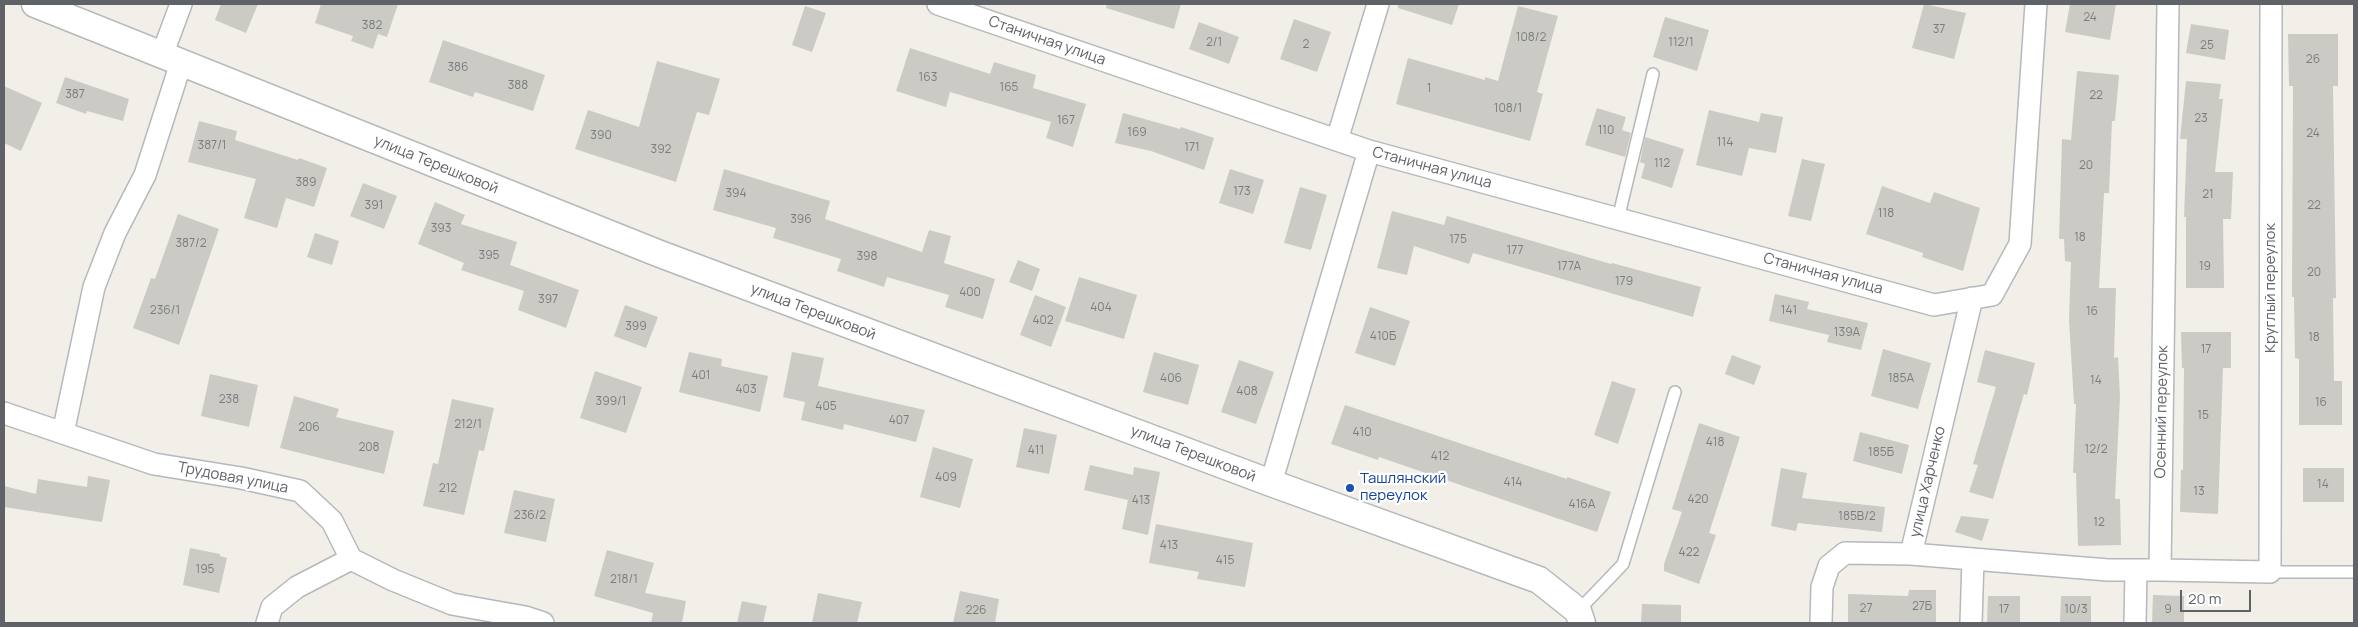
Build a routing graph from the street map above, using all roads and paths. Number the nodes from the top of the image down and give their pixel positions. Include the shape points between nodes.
1 (35, 4) edge
2 (182, 4) edge
3 (938, 4) edge
4 (1378, 4) edge
5 (2036, 4) edge
6 (2168, 4) edge
7 (2271, 4) edge
8 (172, 59) junction
9 (1653, 74) dead end
10 (1337, 140) junction
11 (1369, 151) junction
12 (1618, 219) junction
13 (1972, 298) junction
14 (1675, 392) dead end
15 (4, 412) edge
16 (63, 433) junction
17 (1272, 483) junction
18 (1911, 554) junction
19 (352, 559) junction
20 (1973, 559) junction
21 (2136, 570) junction
22 (2160, 570) junction
23 (2270, 572) junction
24 (2354, 572) edge
25 (1580, 617) edge
26 (267, 623) edge
27 (543, 623) edge
28 (1821, 623) edge
29 (1971, 623) edge
30 (2135, 623) edge

1 - 8 street, улица Терешковой
2 - 8 street
3 - 10 street, Станичная улица
4 - 10 street
5 - 13 street via 2020,244 1992,295
6 - 22 street, Осенний переулок
7 - 23 street, Круглый переулок
8 - 16 street via 145,175 115,233 94,287
8 - 17 street, улица Терешковой via 660,254
9 - 12 lane
10 - 11 street, Станичная улица
11 - 12 street, Станичная улица
11 - 17 street
12 - 13 street, Станичная улица via 1934,304
13 - 18 street, улица Харченко
14 - 25 lane via 1623,564
15 - 16 street, Трудовая улица
16 - 19 street, Трудовая улица via 154,464 300,491 332,521
17 - 25 street, улица Терешковой via 1538,580
18 - 20 street
18 - 28 street, улица Харченко via 1845,553 1829,566 1822,588
19 - 26 street via 297,588 272,607
19 - 27 street via 392,580 452,604
20 - 21 street
20 - 29 street
21 - 22 street
21 - 30 street
22 - 23 street
23 - 24 lane

